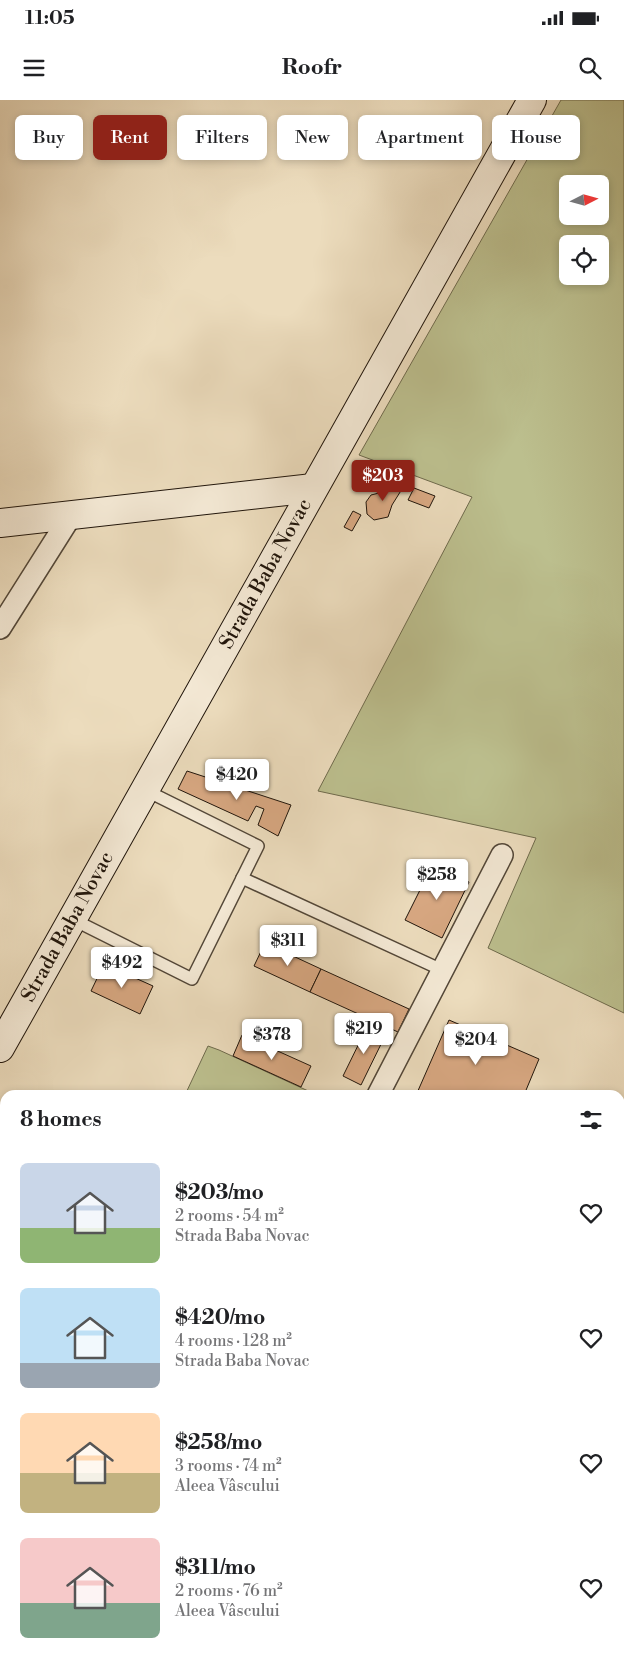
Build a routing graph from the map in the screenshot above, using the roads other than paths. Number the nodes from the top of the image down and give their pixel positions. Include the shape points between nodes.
1 (532, 100) edge
2 (313, 488) junction
3 (72, 514) junction
4 (0, 523) edge
5 (0, 628) edge
6 (145, 790) junction
7 (502, 854) dead end
8 (242, 878) junction
9 (72, 919) junction
10 (442, 970) junction
11 (0, 1048) edge
12 (381, 1090) edge

1 - 2 main road, Strada Baba Novac
2 - 3 main road
2 - 6 main road, Strada Baba Novac
3 - 4 main road
3 - 5 street
6 - 8 lane via 258,846
6 - 9 main road, Strada Baba Novac
7 - 10 street
8 - 9 lane via 192,979
8 - 10 lane
9 - 11 main road, Strada Baba Novac
10 - 12 street

